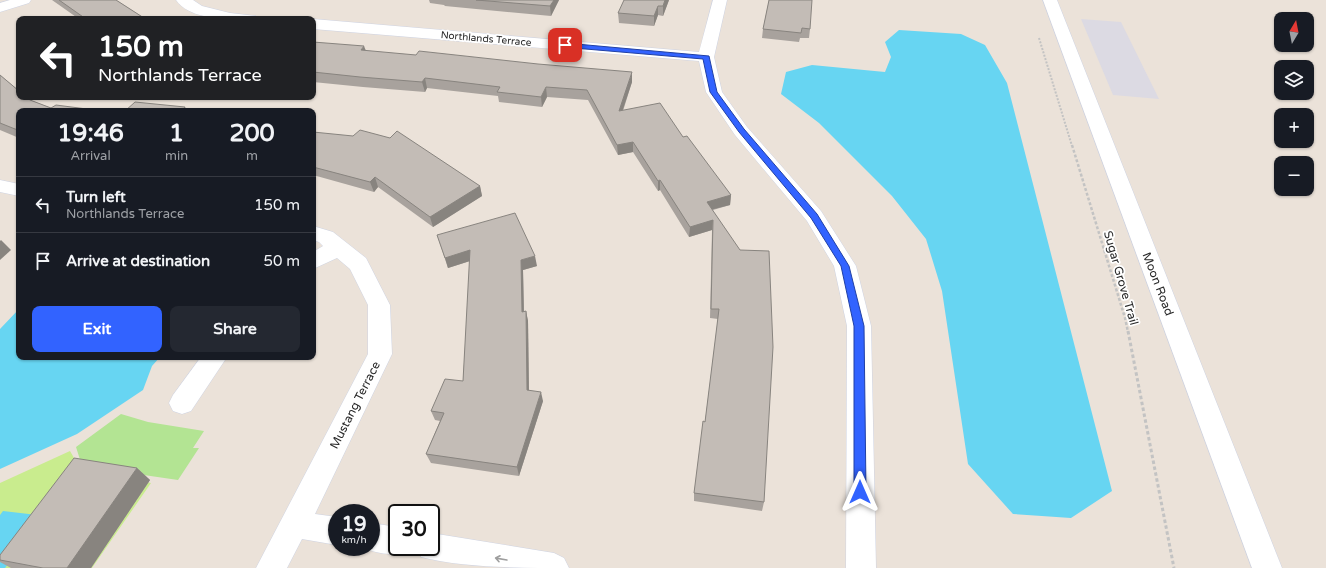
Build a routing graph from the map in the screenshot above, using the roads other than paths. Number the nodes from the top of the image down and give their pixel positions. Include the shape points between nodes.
1 (24, 0) edge
2 (183, 0) edge
3 (720, 0) edge
4 (1050, 0) edge
5 (0, 8) edge
6 (226, 16) edge
7 (316, 24) edge
8 (706, 57) junction
9 (0, 186) edge
10 (16, 189) edge
11 (316, 234) edge
12 (338, 247) junction
13 (316, 259) edge
14 (213, 360) edge
15 (182, 403) dead end
16 (295, 524) junction
17 (328, 530) edge
18 (440, 549) edge
19 (271, 568) edge
20 (554, 568) edge
21 (861, 568) edge
22 (1267, 568) edge

1 - 5 street
2 - 6 street via 197,9
3 - 8 street
4 - 22 street, Moon Road
7 - 8 street, Northlands Terrace
8 - 21 street via 714,92 741,131 814,216 845,266 859,326
9 - 10 street
11 - 12 street, Mustang Terrace via 326,237
12 - 13 street
12 - 16 street, Mustang Terrace via 358,264 379,305 380,354
14 - 15 street
16 - 17 street
16 - 19 street, Mustang Terrace
20 -> 18 street

